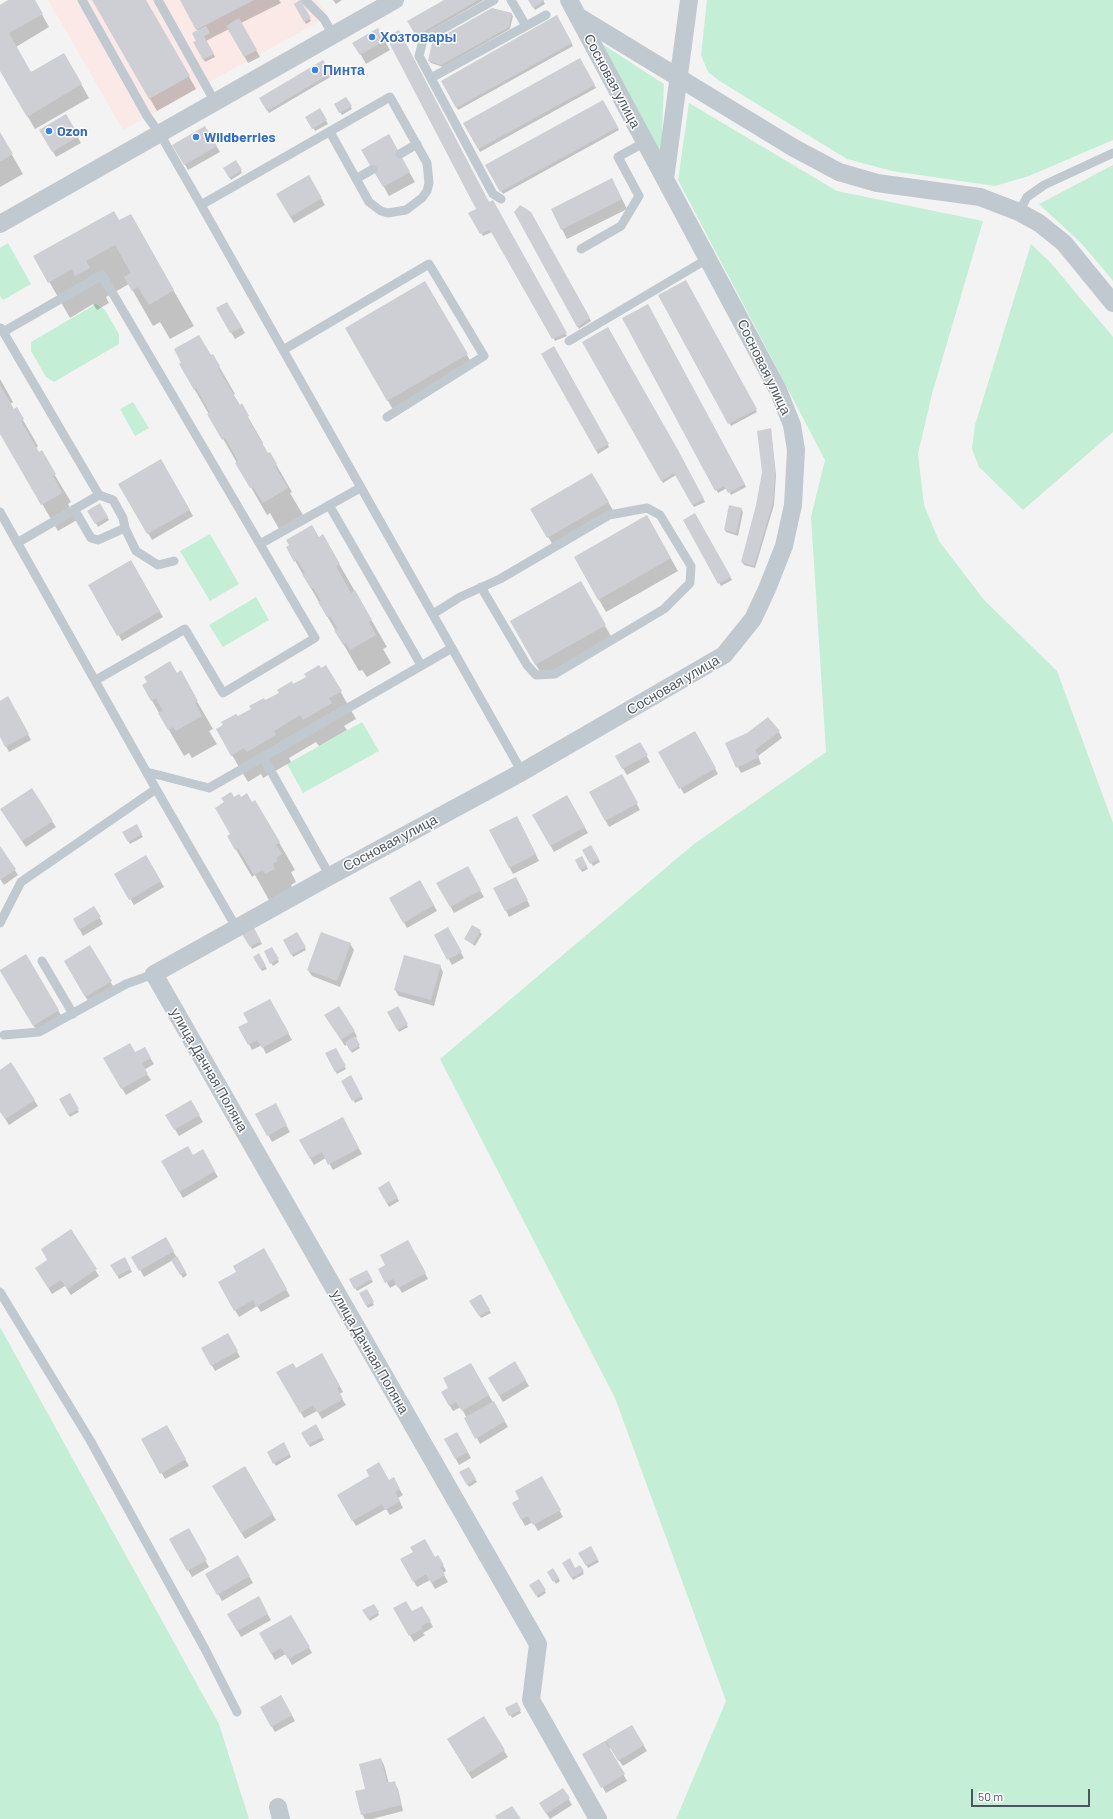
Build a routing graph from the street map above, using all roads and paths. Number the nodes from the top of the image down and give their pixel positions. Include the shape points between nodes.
1 (82, 0) edge
2 (158, 0) edge
3 (305, 0) edge
4 (395, 0) edge
5 (494, 0) edge
6 (511, 0) edge
7 (569, 0) edge
8 (689, 0) edge
9 (546, 14) dead end
10 (578, 17) junction
11 (526, 26) junction
12 (333, 35) junction
13 (431, 78) junction
14 (678, 78) junction
15 (215, 102) junction
16 (330, 132) junction
17 (160, 134) junction
18 (645, 142) junction
19 (417, 144) junction
20 (1113, 152) edge
21 (400, 154) dead end
22 (373, 169) dead end
23 (356, 179) junction
24 (665, 179) junction
25 (501, 199) dead end
26 (201, 205) junction
27 (1019, 212) junction
28 (0, 224) edge
29 (581, 249) dead end
30 (709, 258) junction
31 (1113, 303) edge
32 (2, 329) edge
33 (569, 341) dead end
34 (282, 350) junction
35 (387, 416) dead end
36 (360, 488) junction
37 (99, 495) junction
38 (328, 505) junction
39 (74, 509) junction
40 (0, 512) edge
41 (125, 528) junction
42 (17, 543) junction
43 (260, 544) junction
44 (174, 561) dead end
45 (481, 587) junction
46 (433, 614) junction
47 (452, 648) junction
48 (421, 665) junction
49 (96, 680) junction
50 (263, 757) junction
51 (147, 772) junction
52 (522, 772) junction
53 (156, 789) junction
54 (330, 876) junction
55 (0, 923) edge
56 (236, 927) junction
57 (42, 961) dead end
58 (154, 974) junction
59 (73, 1014) junction
60 (4, 1035) dead end
61 (0, 1292) edge
62 (237, 1712) dead end
63 (598, 1819) edge

1 - 17 lane via 147,116
2 - 15 lane
3 - 12 lane via 324,19
4 - 12 street
5 - 13 lane via 423,40 419,56
6 - 11 lane
7 - 10 street, Сосновая улица
8 - 14 street
9 - 11 lane
10 - 14 street
10 - 18 street, Сосновая улица
11 - 13 lane
12 - 15 street
13 - 25 lane via 493,194
14 - 24 street
14 - 27 street via 839,172 877,183 980,197
15 - 17 street
16 - 19 lane via 390,98
16 - 23 lane
16 - 26 lane
17 - 26 lane
17 - 28 street
18 - 24 street, Сосновая улица
18 - 29 lane via 618,157 639,196 621,226
19 - 21 lane
19 - 23 lane via 427,163 429,183 422,198 414,205 398,212 381,211 369,202
20 - 27 lane via 1044,185 1027,197
22 - 23 lane
24 - 30 street, Сосновая улица
26 - 34 lane
27 - 31 street via 1039,223 1064,243
30 - 33 lane
30 - 52 street, Сосновая улица via 778,390 792,425 796,450 793,505 784,546 753,619 724,656
32 - 37 lane
32 - 43 lane via 102,275
34 - 35 lane via 429,264 484,356
34 - 36 lane
36 - 38 lane
36 - 46 lane
37 - 39 lane
37 - 41 lane via 113,500 123,518
38 - 43 lane
38 - 48 lane
39 - 41 lane via 91,538 98,540
39 - 42 lane
40 - 42 lane
41 - 44 lane via 136,551 158,565
42 - 49 lane
43 - 49 lane via 315,638 223,693 186,629
45 - 45 lane via 609,515 647,508 660,515 691,566 690,583 664,609 555,674 536,675 527,665
45 - 46 lane
46 - 47 lane
47 - 48 lane
47 - 52 lane
48 - 50 lane
49 - 51 lane
50 - 51 lane via 209,788
50 - 54 lane
51 - 53 lane
52 - 54 street, Сосновая улица
53 - 55 lane via 20,882
53 - 56 lane
54 - 56 street, Сосновая улица
56 - 58 street
57 - 59 lane
58 - 59 lane via 126,984
58 - 63 street, улица Дачная Поляна via 538,1644 531,1700
59 - 60 lane via 39,1032
61 - 62 lane via 90,1440 205,1648

